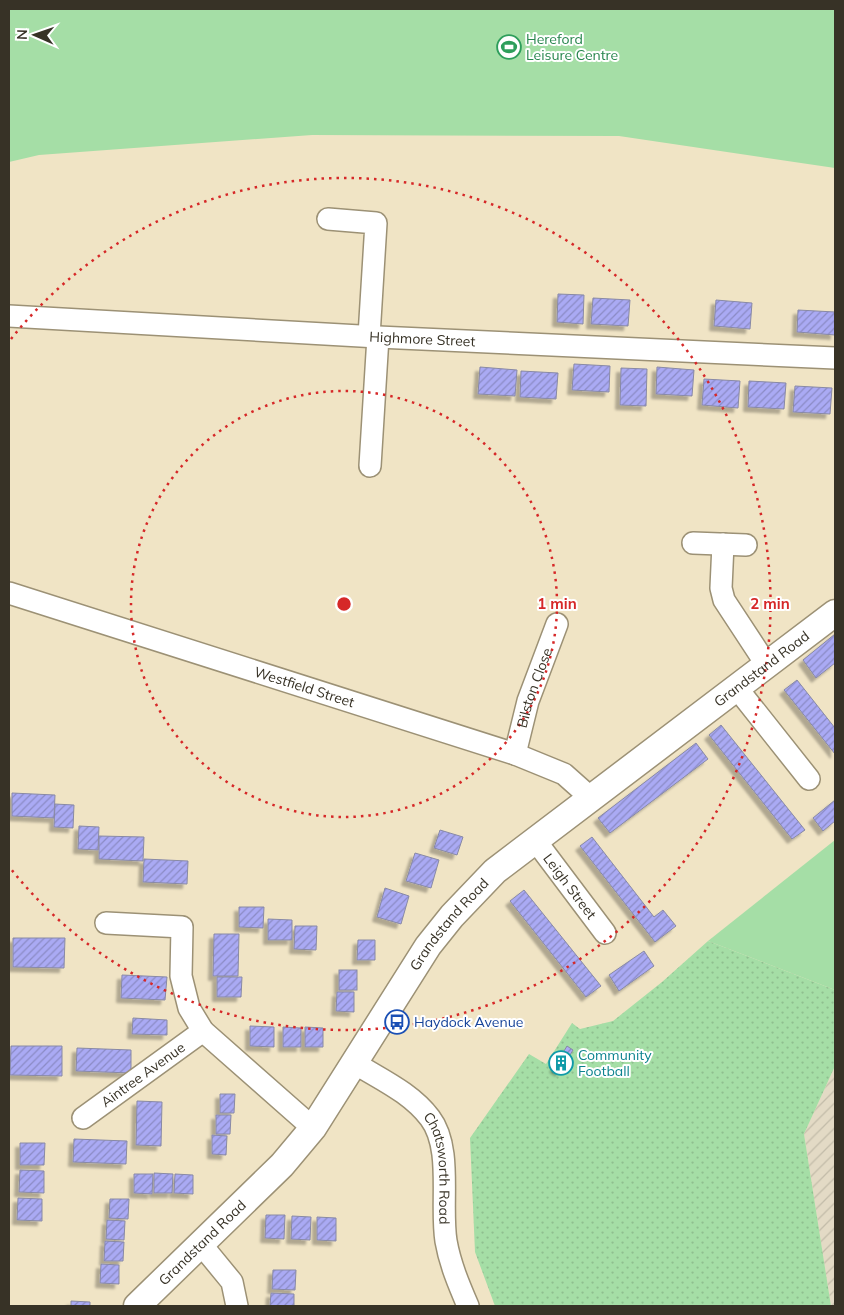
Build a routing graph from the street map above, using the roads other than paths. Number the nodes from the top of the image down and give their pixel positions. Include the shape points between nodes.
1 (328, 219) dead end
2 (9, 316) edge
3 (373, 337) junction
4 (835, 358) edge
5 (370, 466) dead end
6 (693, 543) dead end
7 (723, 544) junction
8 (746, 545) dead end
9 (9, 593) edge
10 (835, 613) edge
11 (558, 624) dead end
12 (766, 664) junction
13 (736, 687) junction
14 (515, 754) junction
15 (809, 779) dead end
16 (590, 798) junction
17 (535, 840) junction
18 (106, 923) dead end
19 (605, 933) dead end
20 (203, 1031) junction
21 (356, 1064) junction
22 (83, 1118) dead end
23 (313, 1128) junction
24 (200, 1243) junction
25 (137, 1306) edge
26 (237, 1306) edge
27 (468, 1306) edge

1 - 3 street via 376,223
2 - 3 street, Highmore Street
3 - 4 street, Highmore Street
3 - 5 street
6 - 7 street
7 - 8 street
7 - 12 street via 721,588 724,600
9 - 14 street, Westfield Street
10 - 12 street, Grandstand Road
11 - 14 street, Bilston Close via 528,701
12 - 13 street, Grandstand Road
13 - 15 street
13 - 16 street, Grandstand Road
14 - 16 street, Westfield Street via 564,774
16 - 17 street, Grandstand Road
17 - 19 street, Leigh Street
17 - 21 street, Grandstand Road via 495,872 428,946
18 - 20 street via 182,927 180,976 189,1008
20 - 22 street, Aintree Avenue
20 - 23 street
21 - 23 street, Grandstand Road
21 - 27 street, Chatsworth Road via 416,1103 431,1120 441,1139 446,1241 457,1282
23 - 24 street, Grandstand Road via 282,1165
24 - 25 street, Grandstand Road
24 - 26 street via 232,1282

